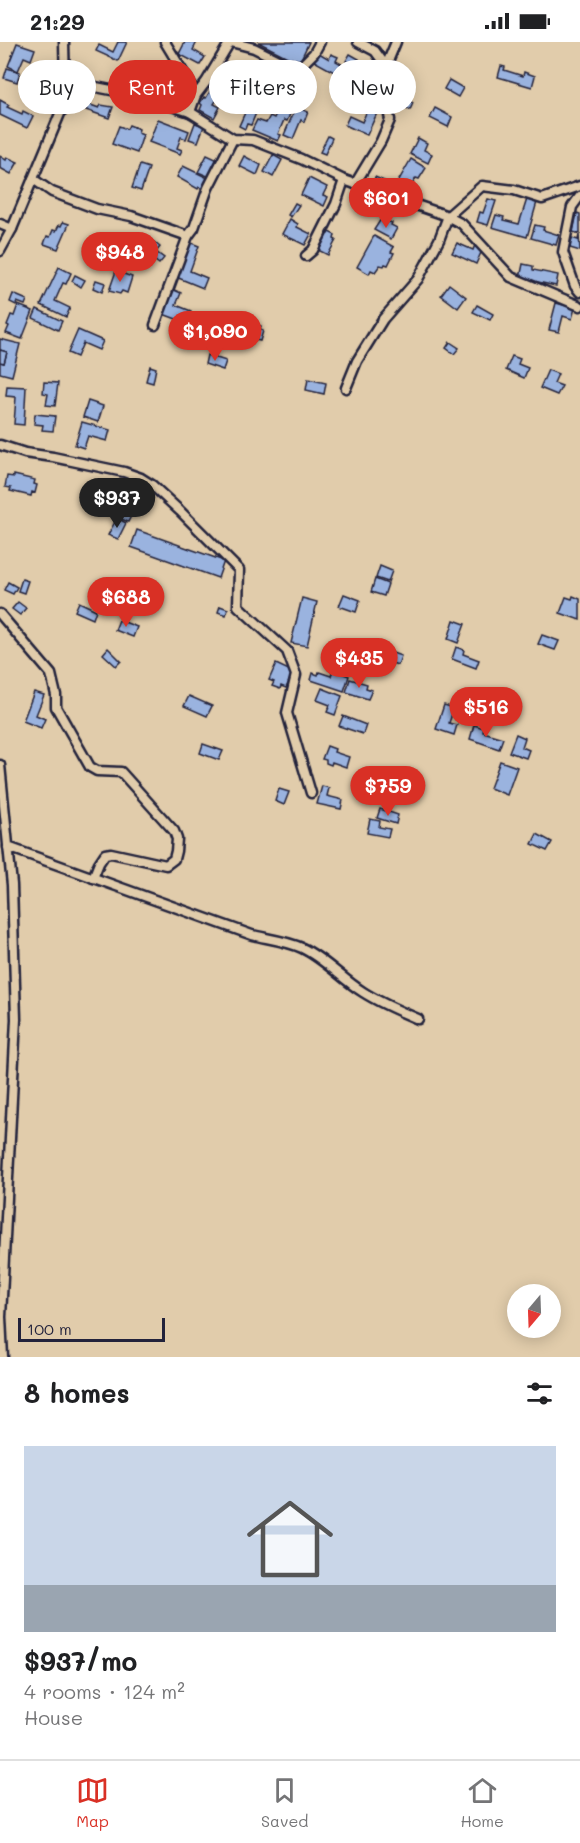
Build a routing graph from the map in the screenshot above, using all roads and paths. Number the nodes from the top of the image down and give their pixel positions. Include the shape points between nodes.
1 (64, 42) edge
2 (165, 42) edge
3 (230, 42) edge
4 (320, 42) edge
5 (358, 42) edge
6 (396, 42) edge
7 (64, 60) edge
8 (176, 60) edge
9 (382, 60) edge
10 (388, 60) edge
11 (197, 94) edge
12 (60, 114) edge
13 (193, 114) edge
14 (389, 114) edge
15 (233, 139) junction
16 (33, 179) junction
17 (344, 180) junction
18 (355, 184) junction
19 (580, 186) edge
20 (580, 196) edge
21 (448, 216) junction
22 (0, 224) edge
23 (12, 229) junction
24 (188, 236) junction
25 (0, 251) edge
26 (306, 256) dead end
27 (580, 292) edge
28 (580, 306) edge
29 (155, 325) dead end
30 (346, 388) dead end
31 (0, 445) edge
32 (0, 614) edge
33 (0, 765) edge
34 (311, 793) dead end
35 (8, 847) junction
36 (93, 878) junction
37 (418, 1019) dead end
38 (3, 1357) edge

1 - 7 street
2 - 8 street
3 - 4 street via 301,66
3 - 11 street
5 - 9 street via 375,51
6 - 10 street
12 - 16 street
13 - 15 street
14 - 18 street via 381,141
15 - 17 street via 253,140
15 - 24 street
16 - 23 street
16 - 24 street via 52,192 97,209
17 - 18 street
17 - 26 street via 336,204 313,250
18 - 21 street
19 - 21 street via 542,199 482,186
20 - 27 street via 572,207 563,252
21 - 28 street via 462,224 511,277
21 - 30 street via 418,279 383,319 357,361
22 - 23 street
23 - 25 street
24 - 29 street
31 - 34 street via 141,478 239,570 238,606 287,651 296,675 287,712
32 - 36 street via 51,674 56,706 90,766 97,771 121,772 170,825 177,839 171,863 105,854
33 - 35 street
35 - 36 street
35 - 38 street via 16,1019
36 - 37 street via 252,935 290,943 362,991

